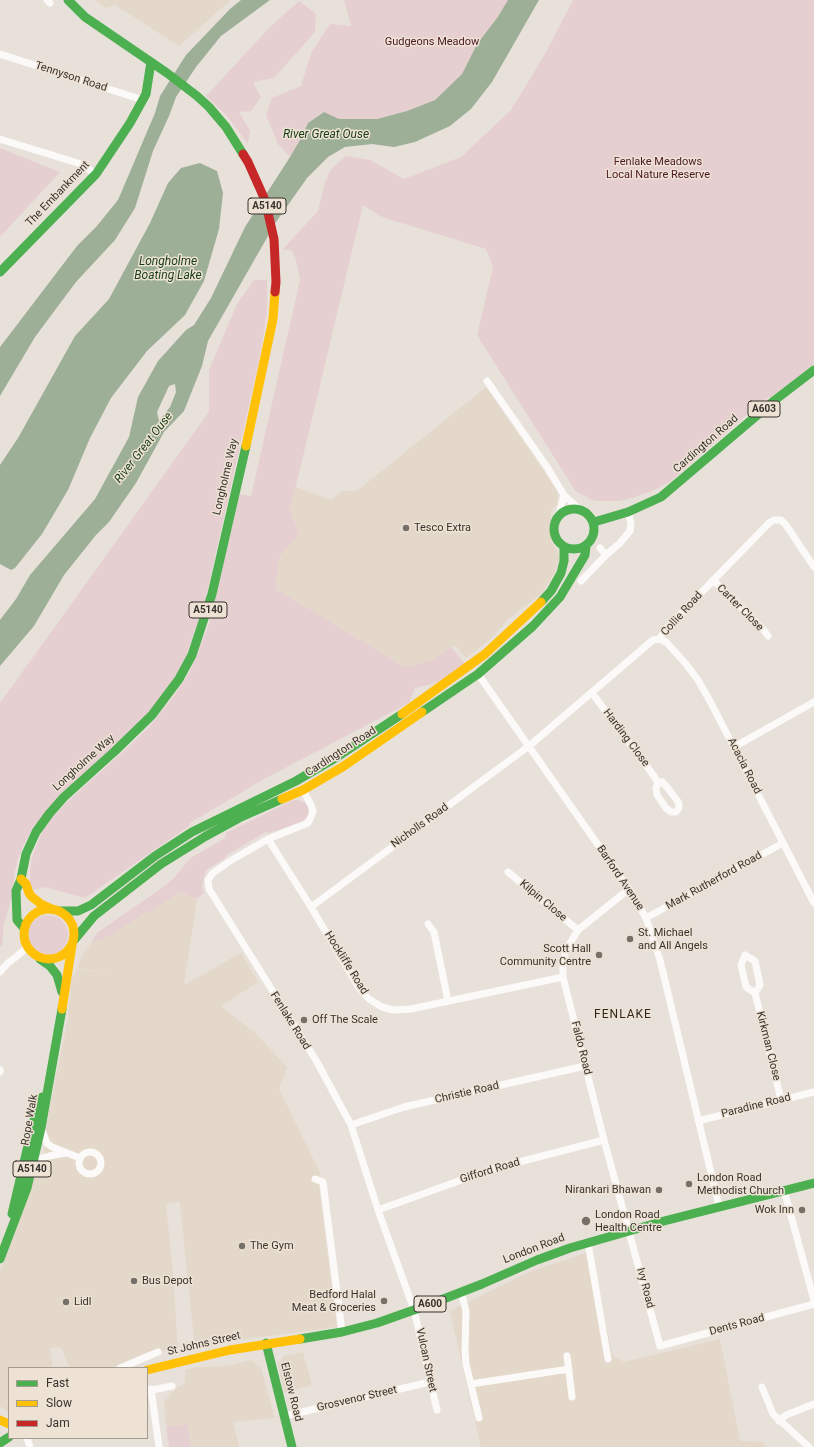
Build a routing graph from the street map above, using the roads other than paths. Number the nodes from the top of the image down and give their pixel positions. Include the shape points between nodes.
1 (68, 0) edge
2 (0, 54) edge
3 (151, 62) junction
4 (143, 100) junction
5 (0, 139) edge
6 (96, 174) junction
7 (0, 272) edge
8 (814, 370) edge
9 (487, 381) dead end
10 (564, 495) junction
11 (581, 510) junction
12 (628, 512) junction
13 (559, 515) junction
14 (614, 516) junction
15 (594, 522) junction
16 (586, 546) junction
17 (564, 547) junction
18 (600, 548) dead end
19 (606, 555) junction
20 (814, 567) edge
21 (713, 580) junction
22 (581, 581) dead end
23 (768, 636) dead end
24 (660, 639) junction
25 (478, 674) junction
26 (592, 693) junction
27 (814, 702) edge
28 (529, 746) junction
29 (734, 747) junction
30 (658, 783) dead end
31 (303, 790) junction
32 (268, 839) junction
33 (783, 843) junction
34 (508, 872) dead end
35 (21, 879) junction
36 (629, 889) junction
37 (814, 902) edge
38 (311, 906) junction
39 (56, 910) junction
40 (646, 918) junction
41 (428, 924) dead end
42 (24, 928) junction
43 (578, 930) junction
44 (73, 942) junction
45 (27, 948) junction
46 (39, 958) junction
47 (0, 972) edge
48 (563, 977) junction
49 (755, 993) junction
50 (63, 996) junction
51 (448, 1001) junction
52 (585, 1066) junction
53 (48, 1084) junction
54 (814, 1092) edge
55 (781, 1100) junction
56 (698, 1121) junction
57 (351, 1125) junction
58 (41, 1128) junction
59 (604, 1140) junction
60 (66, 1153) junction
61 (80, 1158) dead end
62 (30, 1176) junction
63 (315, 1179) dead end
64 (814, 1183) edge
65 (784, 1190) junction
66 (719, 1206) junction
67 (378, 1210) junction
68 (629, 1231) junction
69 (588, 1243) junction
70 (1, 1255) edge
71 (461, 1291) junction
72 (814, 1300) edge
73 (814, 1304) edge
74 (414, 1310) junction
75 (342, 1332) junction
76 (266, 1343) junction
77 (660, 1346) joint
78 (158, 1352) dead end
79 (566, 1356) dead end
80 (608, 1359) dead end
81 (122, 1367) edge
82 (569, 1369) junction
83 (148, 1370) edge
84 (430, 1382) junction
85 (471, 1384) junction
86 (172, 1386) dead end
87 (762, 1387) dead end
88 (149, 1390) edge
89 (572, 1397) dead end
90 (814, 1404) edge
91 (437, 1410) dead end
92 (284, 1416) junction
93 (479, 1418) dead end
94 (780, 1421) junction
95 (814, 1446) edge
96 (158, 1447) edge
97 (292, 1447) edge
98 (810, 1447) edge

1 - 3 main road, A5140 via 85,16
2 - 4 street, Tennyson Road
3 - 4 main road, The Embankment via 150,78
3 - 35 main road, Longholme Way / A5140 via 188,88 209,107 234,137 265,200 274,239 276,282 270,334 220,561 208,610 192,655 152,715 64,797 42,823 29,847
4 - 6 main road, The Embankment
5 - 6 street via 81,164
6 - 7 main road, The Embankment
8 - 12 main road, Cardington Road / A603 via 661,497
9 - 10 street
10 - 11 street
10 - 13 street
11 - 13 main road via 568,510
11 - 14 main road, Cardington Road / A603
11 - 15 main road
12 - 14 main road, Cardington Road / A603
12 - 19 street via 630,531
13 - 17 main road via 554,524 555,536
14 - 15 main road, Cardington Road / A603
15 - 16 main road via 595,530
16 - 17 main road via 572,550
16 - 25 main road, Cardington Road via 585,556 560,598 533,626
17 - 39 main road, Cardington Road via 561,574 540,604 485,654 418,704 337,757 192,832 155,856 90,905 78,911
18 - 19 street
19 - 22 street
20 - 21 street, Collie Road via 786,525 780,520 774,520
21 - 23 street, Carter Close
21 - 24 street, Collie Road via 664,630
24 - 26 street, Collie Road via 653,640
24 - 29 street, Acacia Road via 666,642 698,680
25 - 28 street, Barford Avenue
25 - 31 main road, Cardington Road via 344,766
26 - 28 street, Collie Road
26 - 30 street, Harding Close
27 - 29 street
28 - 36 street, Barford Avenue
28 - 38 street, Nicholls Road
29 - 33 street, Acacia Road
31 - 32 street, Fenlake Road via 313,812 308,823
31 - 44 main road, Cardington Road via 206,836 161,864 94,916
32 - 38 street, Hockliffe Road
32 - 57 street, Fenlake Road via 213,873 208,880 208,889 316,1062
33 - 37 street, Acacia Road
33 - 40 street, Mark Rutherford Road
34 - 43 street, Kilpin Close
35 - 39 main road via 32,897
35 - 42 main road, Longholme Way / A5140 via 16,891 16,906 17,920
36 - 40 street, Barford Avenue
36 - 43 street, Faldo Road
38 - 51 street, Hockliffe Road via 359,988 369,999 393,1010
39 - 42 main road via 45,909 32,915
39 - 44 main road via 70,921 74,933
40 - 56 street, Barford Avenue via 660,960
41 - 51 street via 434,932
42 - 45 main road
43 - 48 street, Faldo Road via 566,950
44 - 46 main road via 68,952 62,956 46,960
44 - 50 main road, Rope Walk / A5140
45 - 46 main road
45 - 47 street
46 - 50 main road, Rope Walk / A5140 via 57,975
48 - 51 street, Hockliffe Road
48 - 52 street, Faldo Road
49 - 49 street, Kirkman Close via 746,987 741,965 746,955 755,961 760,985
49 - 55 street, Kirkman Close
50 - 53 main road, Rope Walk / A5140
52 - 57 street, Christie Road via 404,1108
52 - 59 street, Faldo Road
53 - 58 main road, Rope Walk / A5140
53 - 70 main road, Rope Walk / A5140 via 34,1120
54 - 55 street, Paradine Road
55 - 56 street, Paradine Road
56 - 66 street, Barford Avenue
57 - 67 street, Fenlake Road
58 - 60 street via 47,1143
58 - 62 main road, Rope Walk / A5140
59 - 67 street, Gifford Road via 492,1169
59 - 68 street, Faldo Road
60 - 61 street
60 - 62 street via 42,1158
62 - 70 main road, Rope Walk / A5140 via 23,1202
63 - 75 street via 322,1182
64 - 65 main road, London Road / A600
65 - 66 main road, London Road / A600
65 - 72 street
66 - 68 main road, London Road / A600
67 - 74 street, Fenlake Road
68 - 69 main road, London Road / A600
68 - 77 street, Ivy Road
69 - 71 main road, London Road / A600 via 537,1260
69 - 80 street
71 - 74 main road, London Road / A600
71 - 85 street via 466,1311 465,1350
73 - 77 street, Dents Road
74 - 75 main road, London Road / A600
74 - 84 street, Vulcan Street
75 - 76 main road, London Road / A600
76 - 83 main road, St Johns Street / A600
76 - 92 main road, Elstow Road
78 - 81 street
79 - 82 street
82 - 85 street
82 - 89 street
84 - 91 street, Vulcan Street
84 - 92 street, Grosvenor Street
85 - 93 street
86 - 88 street
87 - 94 street via 769,1407
88 - 96 street
90 - 94 street via 786,1415
92 - 97 main road, Elstow Road
94 - 98 street
95 - 98 street

